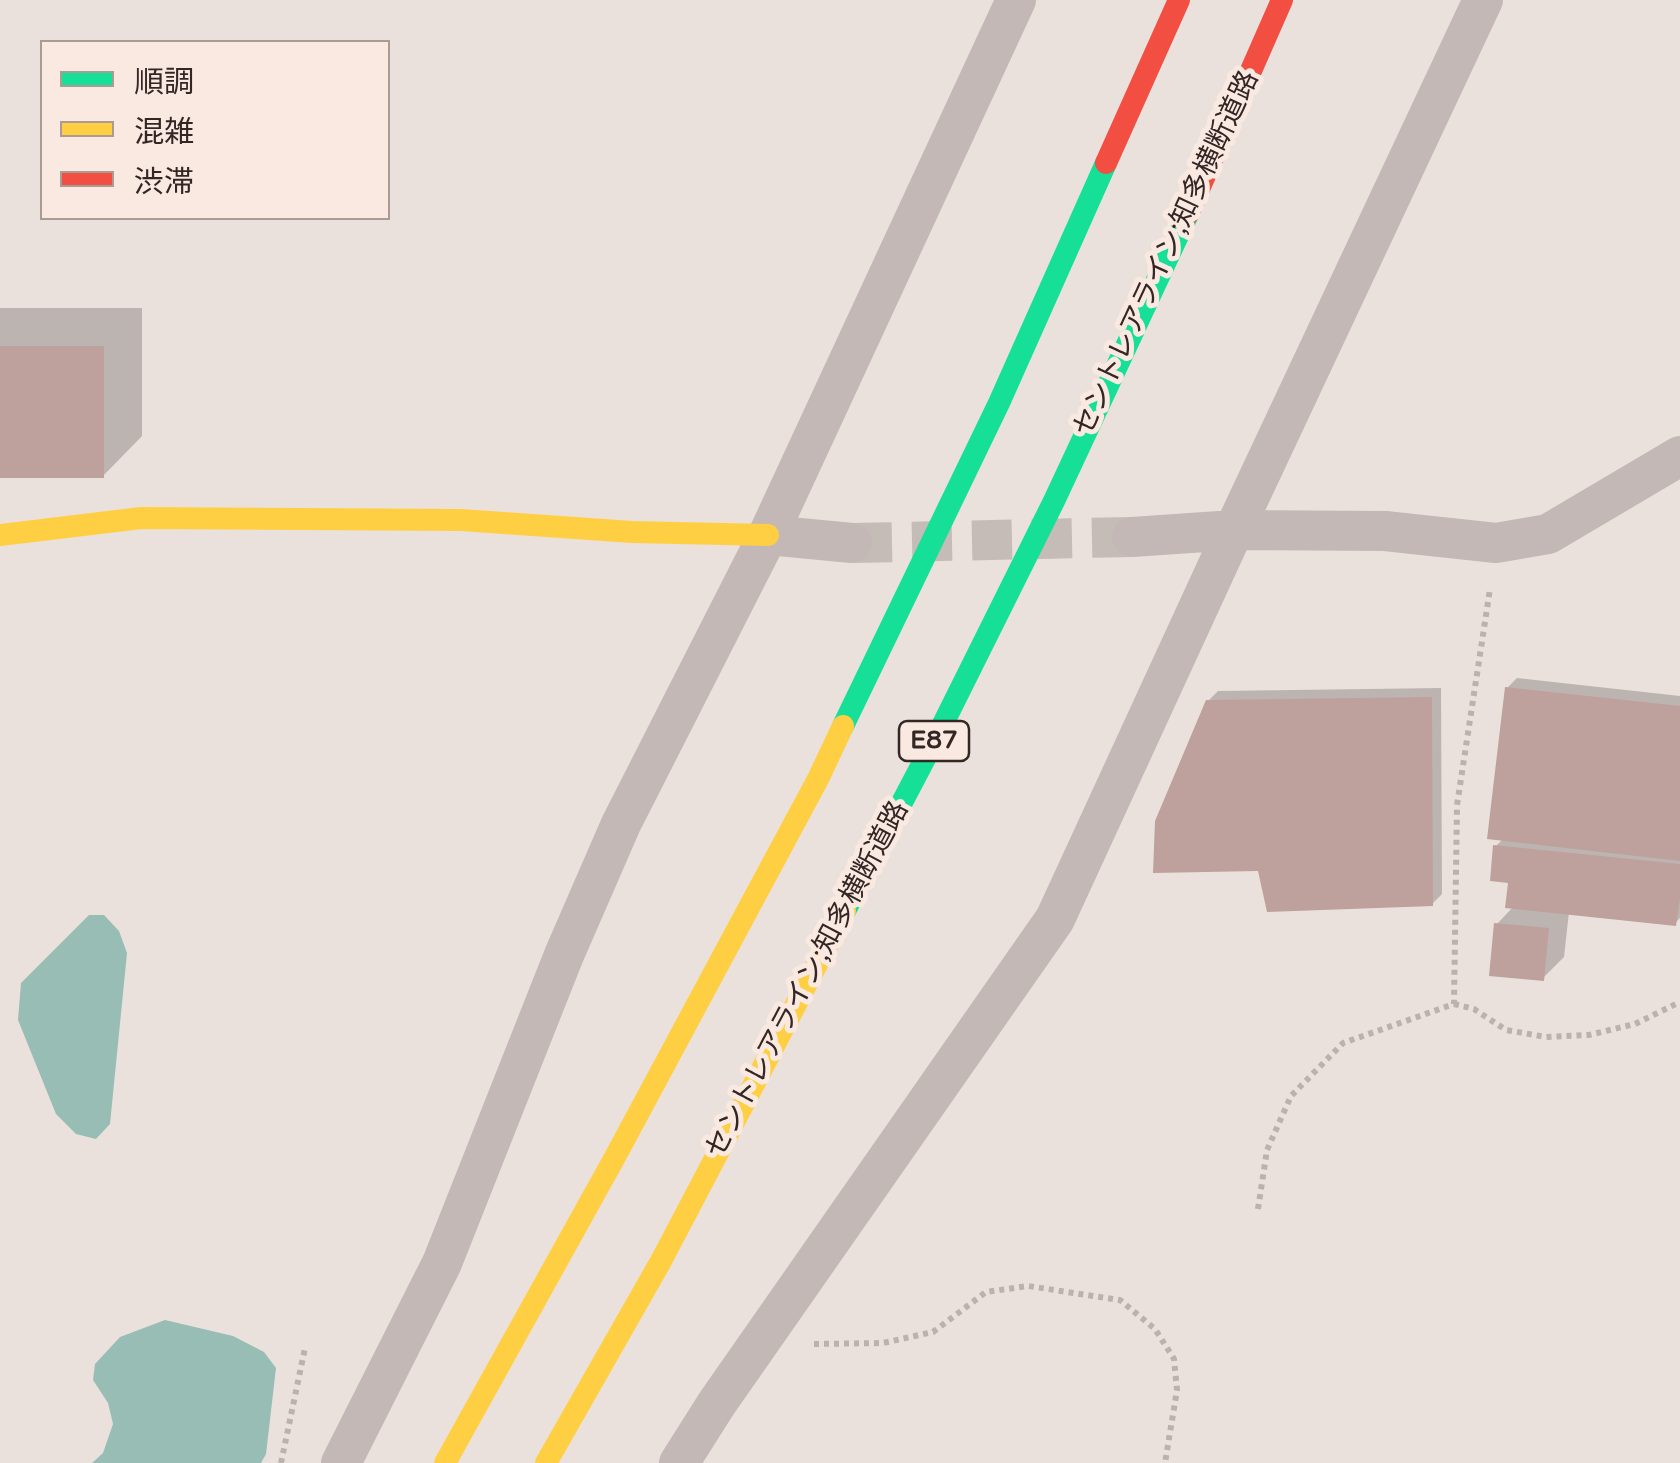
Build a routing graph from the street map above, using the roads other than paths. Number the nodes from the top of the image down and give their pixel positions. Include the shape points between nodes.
1 (1016, 0) edge
2 (1179, 0) edge
3 (1282, 0) edge
4 (1484, 0) edge
5 (1680, 456) edge
6 (1234, 530) junction
7 (0, 535) edge
8 (768, 535) junction
9 (1132, 537) tunnel mouth
10 (852, 543) tunnel mouth
11 (341, 1463) edge
12 (446, 1463) edge
13 (546, 1463) edge
14 (679, 1463) edge

1 - 8 street
2 - 12 main road via 999,403 818,779
3 - 13 main road, セントレアライン;知多横断道路 / E87 via 1070,466 940,730 661,1261
4 - 6 street
5 - 6 street via 1548,534 1496,543 1385,531
6 - 9 street
6 - 14 street via 1055,919
7 - 8 main road via 142,518 461,520
8 - 10 street
8 - 11 street via 622,824 442,1263

